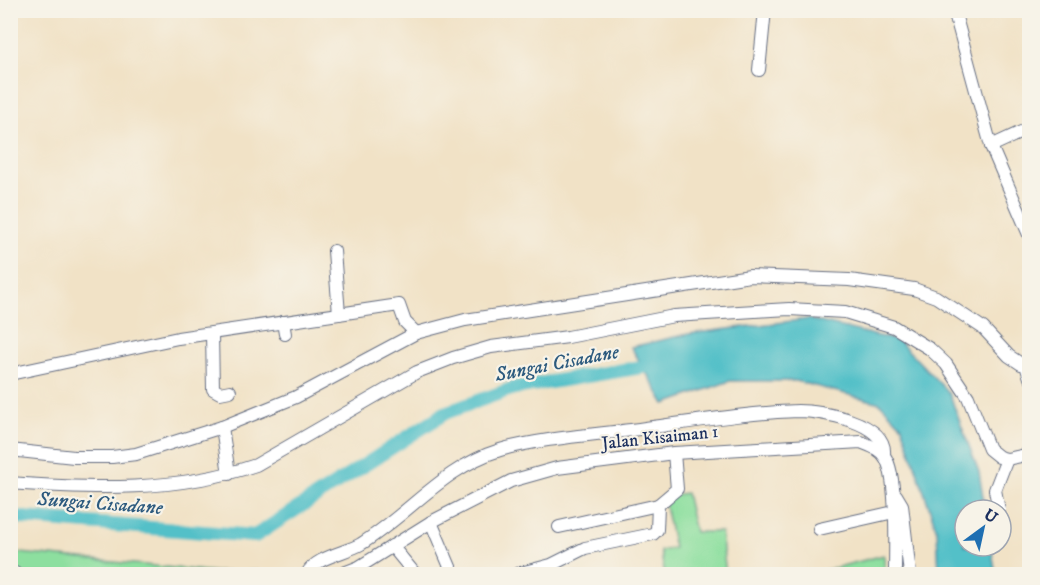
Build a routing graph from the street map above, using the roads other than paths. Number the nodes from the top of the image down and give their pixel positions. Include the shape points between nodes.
1 (765, 10) edge
2 (954, 10) edge
3 (759, 70) dead end
4 (1029, 128) edge
5 (991, 146) junction
6 (1029, 237) edge
7 (334, 251) dead end
8 (339, 314) junction
9 (212, 333) junction
10 (416, 333) junction
11 (1028, 369) edge
12 (10, 374) edge
13 (230, 391) dead end
14 (222, 427) junction
15 (10, 450) edge
16 (674, 453) junction
17 (1029, 454) edge
18 (884, 455) junction
19 (1007, 459) junction
20 (230, 474) junction
21 (10, 483) edge
22 (892, 493) junction
23 (996, 498) edge
24 (658, 505) junction
25 (894, 512) junction
26 (431, 522) junction
27 (559, 528) dead end
28 (819, 529) dead end
29 (392, 546) junction
30 (553, 570) edge
31 (307, 574) edge
32 (341, 574) edge
33 (415, 574) edge
34 (453, 574) edge
35 (517, 574) edge
36 (891, 574) edge
37 (910, 574) edge

1 - 3 street
2 - 5 street
4 - 5 street
5 - 6 street
7 - 8 street
8 - 9 street via 284,328
8 - 10 street via 399,306 405,322
9 - 12 street
9 - 13 street via 213,389 220,393
10 - 11 street via 465,320 750,276 849,280 914,289 936,297 983,328 1009,356
10 - 14 street via 296,397
14 - 15 street via 136,454 112,457
14 - 20 street
16 - 18 street, Jalan Kisaiman 1 via 861,442
16 - 24 street via 677,489
16 - 26 street, Jalan Kisaiman 1 via 548,470 511,481
17 - 19 street
18 - 22 street
18 - 31 street via 880,439 857,422 800,411 598,434 500,450 460,467 390,524 359,545 313,566
19 - 20 street via 989,449 968,397 946,364 930,349 894,327 866,317 789,309 674,316 568,337 491,347 453,358 417,372 256,465
19 - 23 street via 994,490
20 - 21 street via 174,484 88,488
22 - 25 street
22 - 37 street via 902,505
24 - 27 street
24 - 30 street via 657,530 653,534 585,548
25 - 28 street
25 - 36 street
26 - 29 street, Jalan Kisaiman 1
26 - 34 street
29 - 32 street, Jalan Kisaiman 1
29 - 33 street
30 - 35 street

